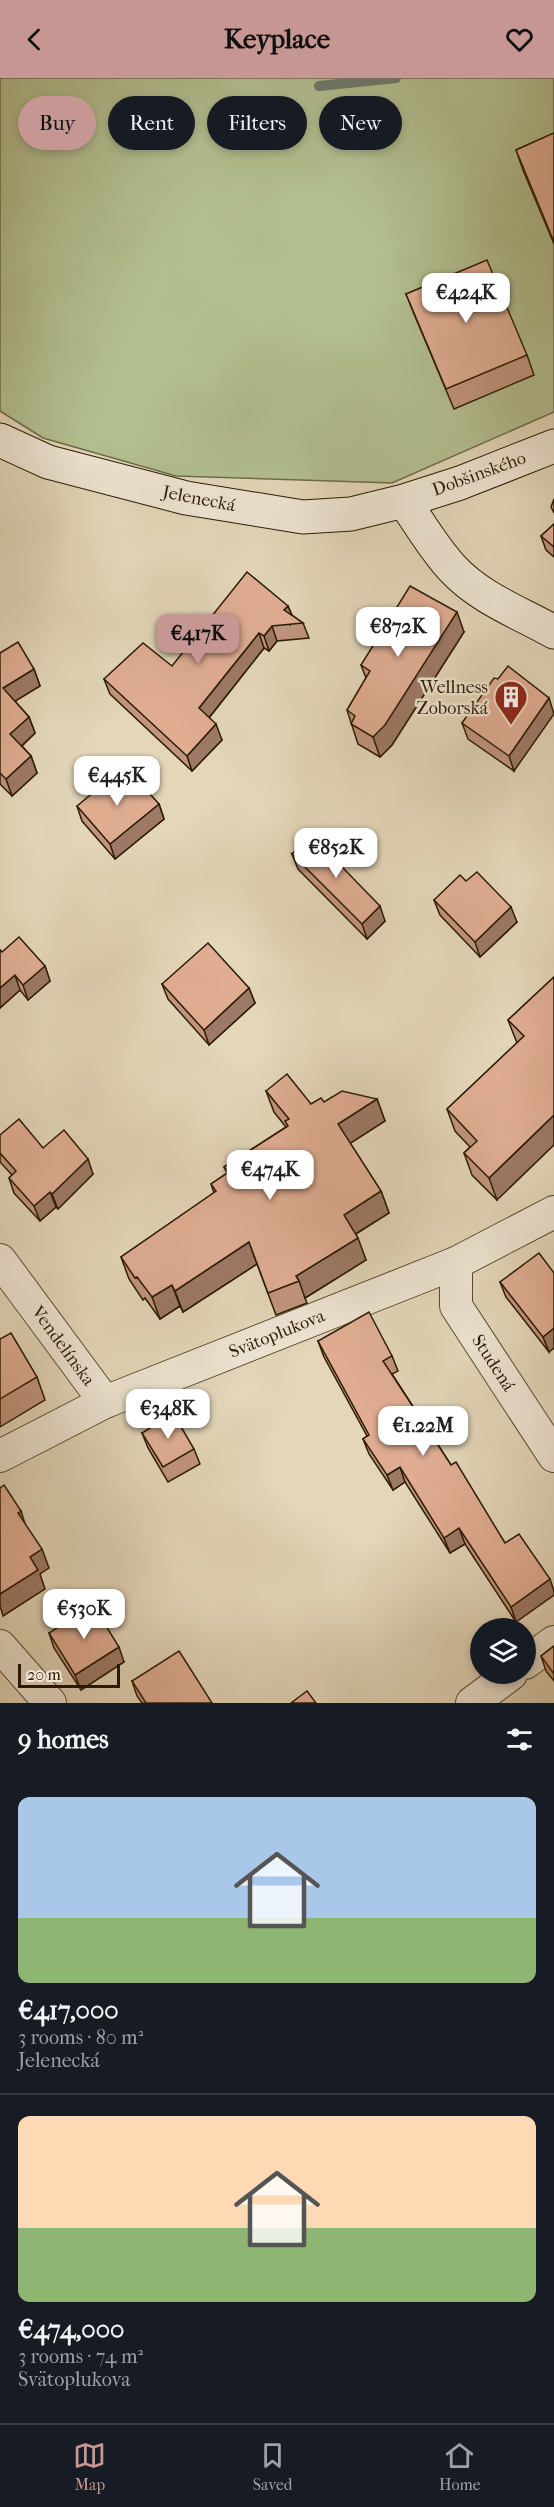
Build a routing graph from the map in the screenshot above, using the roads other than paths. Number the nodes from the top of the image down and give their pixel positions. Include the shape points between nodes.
1 (0, 440) edge
2 (554, 446) edge
3 (404, 501) junction
4 (554, 632) edge
5 (554, 1212) edge
6 (0, 1260) edge
7 (456, 1263) junction
8 (105, 1402) junction
9 (0, 1456) edge
10 (554, 1456) edge
11 (554, 1642) edge
12 (0, 1646) edge
13 (536, 1655) edge
14 (498, 1684) edge
15 (50, 1703) edge
16 (472, 1703) edge

1 - 3 street, Jelenecká via 48,462 186,498 280,514 351,514
2 - 3 street, Dobšinského
3 - 4 street via 437,550 462,577
5 - 7 street, Svätoplukova
6 - 8 street, Vendelínska
7 - 8 street, Svätoplukova
7 - 10 street, Studená via 456,1306
8 - 9 street, Svätoplukova
11 - 13 street
12 - 15 street
14 - 16 street

